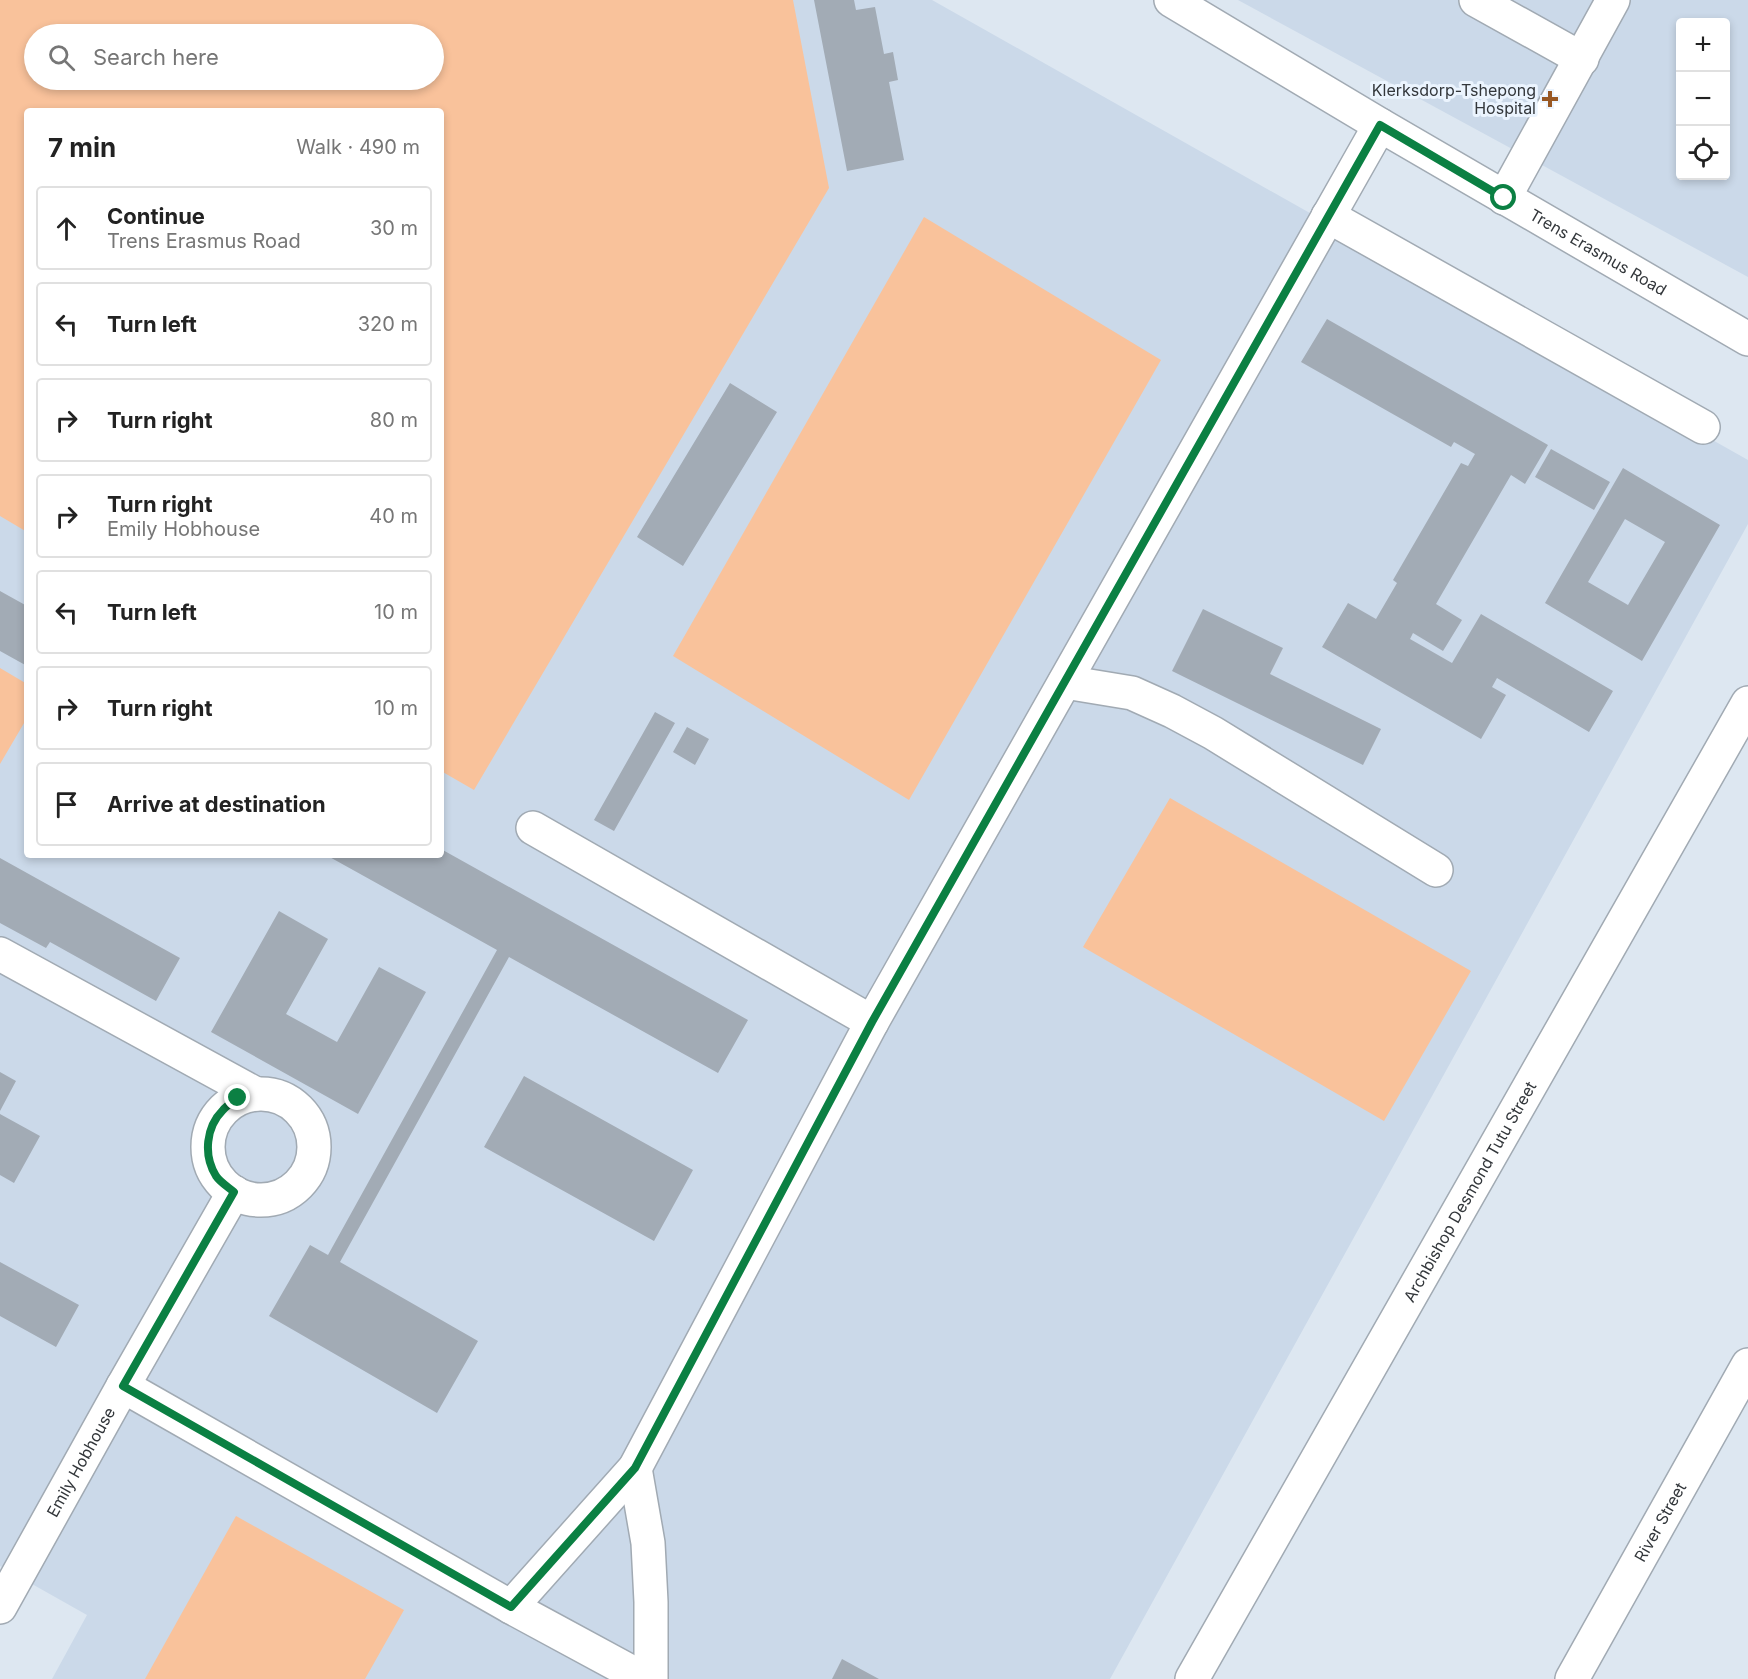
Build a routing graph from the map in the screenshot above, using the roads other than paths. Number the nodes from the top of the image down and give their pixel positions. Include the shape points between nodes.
1 (1171, 0) edge
2 (1476, 0) edge
3 (1613, 0) edge
4 (1582, 59) junction
5 (1380, 125) junction
6 (1504, 198) junction
7 (1328, 216) junction
8 (1748, 339) edge
9 (1703, 427) dead end
10 (1065, 682) junction
11 (1748, 704) edge
12 (532, 828) dead end
13 (1436, 870) dead end
14 (0, 954) edge
15 (872, 1022) junction
16 (256, 1094) junction
17 (234, 1192) junction
18 (1748, 1365) edge
19 (123, 1386) junction
20 (635, 1468) junction
21 (0, 1607) edge
22 (511, 1607) junction
23 (644, 1679) edge
24 (651, 1679) edge
25 (1192, 1679) edge
26 (1572, 1679) edge

1 - 5 street, Trens Erasmus Road
2 - 4 street
3 - 4 street
4 - 6 street
5 - 6 street, Trens Erasmus Road
5 - 7 street
6 - 8 street, Trens Erasmus Road
7 - 9 street
7 - 10 street
10 - 13 street via 1132,693 1172,711
10 - 15 street
11 - 25 street, Archbishop Desmond Tutu Street
12 - 15 street
14 - 16 street
15 - 20 street
16 - 17 street via 238,1098 223,1109 212,1124 207,1142 209,1161 217,1178
16 - 17 street via 280,1097 300,1110 312,1129 315,1152 308,1174 292,1192 270,1200
17 - 19 street, Emily Hobhouse
18 - 26 street, River Street
19 - 21 street, Emily Hobhouse
19 - 22 street
20 - 22 street
20 - 24 street via 648,1543
22 - 23 street

